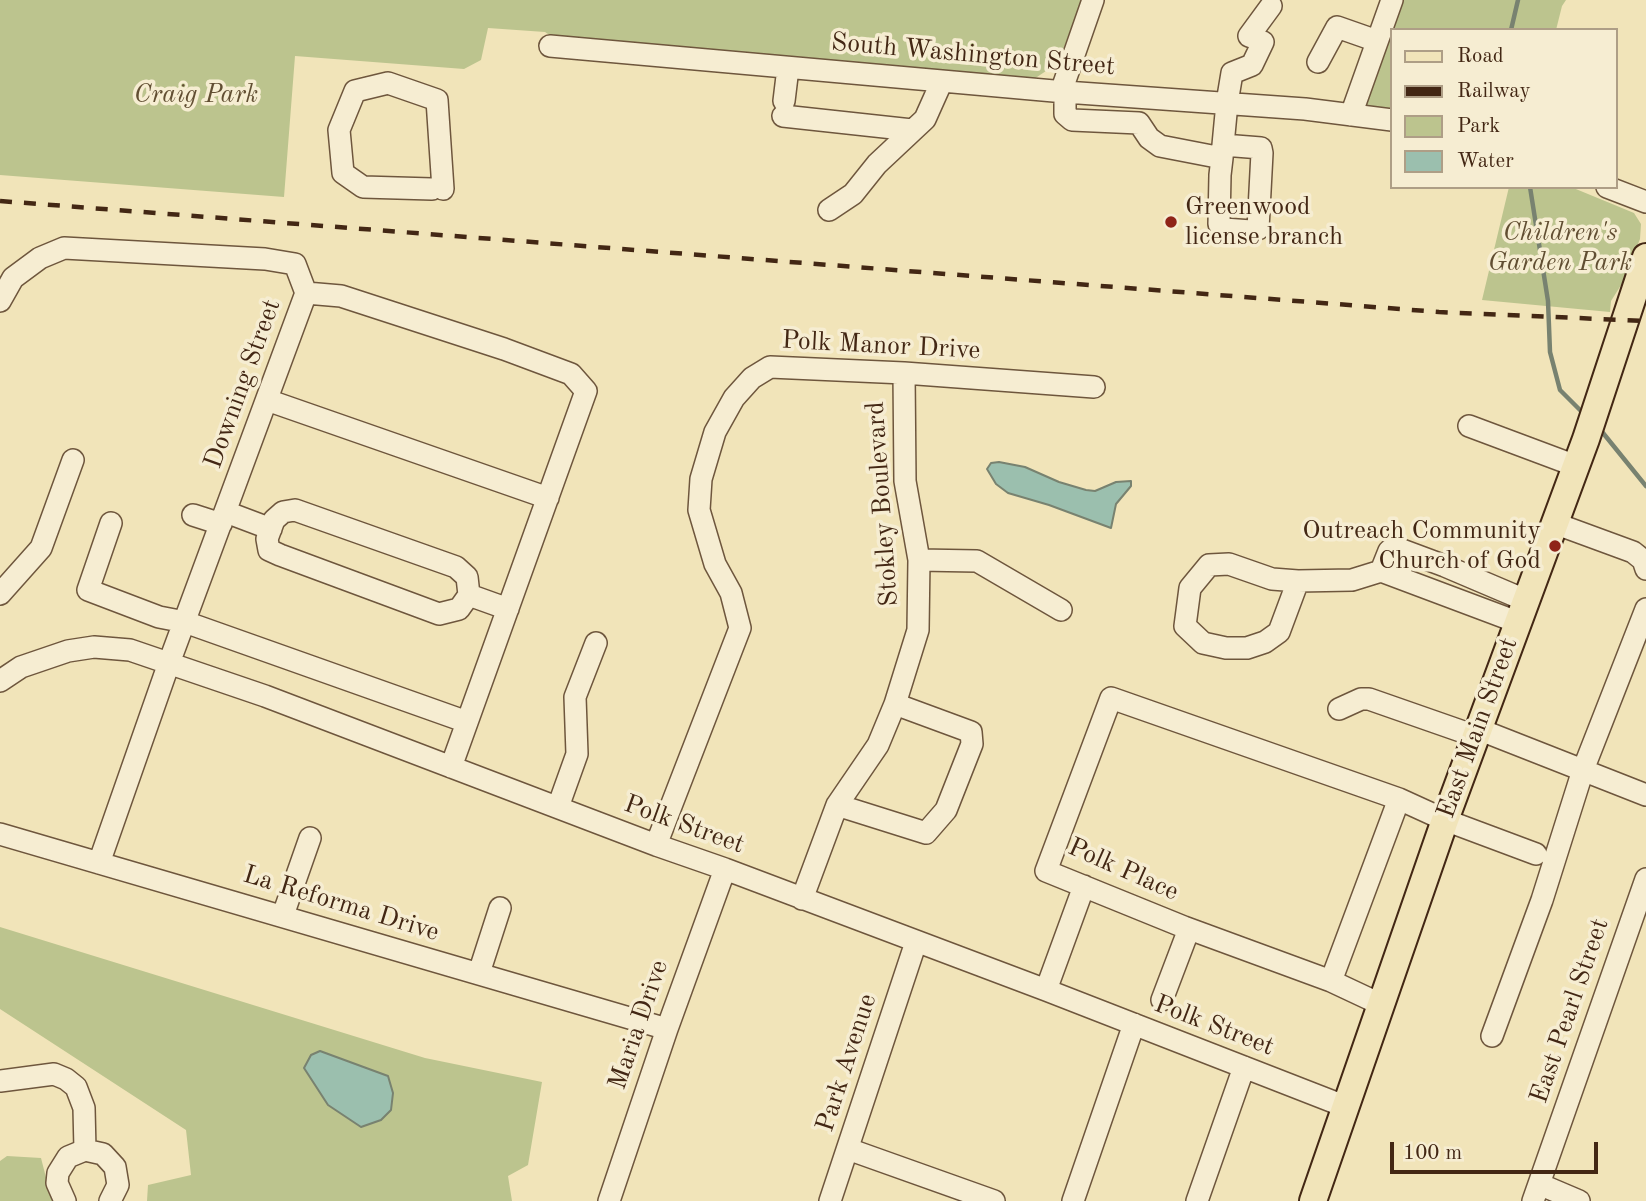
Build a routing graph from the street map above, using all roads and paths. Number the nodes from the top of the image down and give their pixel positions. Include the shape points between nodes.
1 (1093, 0) edge
2 (1392, 0) edge
3 (1271, 6) dead end
4 (1377, 41) junction
5 (550, 46) dead end
6 (1318, 62) dead end
7 (788, 68) junction
8 (942, 81) junction
9 (1063, 92) junction
10 (1145, 97) junction
11 (1227, 103) junction
12 (1351, 115) junction
13 (1390, 120) edge
14 (1139, 123) junction
15 (912, 130) junction
16 (437, 189) joint
17 (1611, 189) edge
18 (1646, 202) edge
19 (829, 210) dead end
20 (1646, 257) edge
21 (306, 293) junction
22 (0, 301) edge
23 (904, 373) junction
24 (1094, 387) dead end
25 (267, 400) junction
26 (1469, 425) dead end
27 (73, 460) dead end
28 (1576, 466) junction
29 (548, 498) junction
30 (193, 514) dead end
31 (223, 518) junction
32 (111, 523) dead end
33 (1554, 523) junction
34 (271, 529) junction
35 (919, 560) junction
36 (1646, 569) edge
37 (1298, 580) junction
38 (0, 594) edge
39 (469, 595) junction
40 (508, 609) junction
41 (1646, 609) edge
42 (1061, 610) dead end
43 (1521, 611) junction
44 (185, 622) junction
45 (596, 643) dead end
46 (169, 663) junction
47 (0, 681) edge
48 (895, 704) junction
49 (1339, 709) dead end
50 (467, 722) junction
51 (1476, 732) junction
52 (451, 767) junction
53 (1583, 770) junction
54 (1646, 795) edge
55 (1399, 799) junction
56 (837, 806) junction
57 (558, 807) junction
58 (1445, 820) junction
59 (0, 834) edge
60 (310, 838) dead end
61 (656, 845) junction
62 (1536, 854) dead end
63 (99, 863) junction
64 (725, 869) junction
65 (1646, 879) edge
66 (1084, 886) junction
67 (802, 899) junction
68 (500, 908) dead end
69 (283, 915) junction
70 (1189, 929) junction
71 (916, 942) junction
72 (479, 974) junction
73 (1331, 981) junction
74 (1046, 990) junction
75 (1162, 1000) dead end
76 (1380, 1004) junction
77 (1134, 1024) junction
78 (667, 1029) junction
79 (1492, 1036) dead end
80 (1244, 1067) junction
81 (0, 1081) edge
82 (1344, 1106) junction
83 (848, 1149) junction
84 (86, 1150) junction
85 (1536, 1193) edge
86 (960, 1195) edge
87 (65, 1201) edge
88 (110, 1201) edge
89 (609, 1201) edge
90 (830, 1201) edge
91 (994, 1201) edge
92 (1073, 1201) edge
93 (1197, 1201) edge
94 (1312, 1201) edge
95 (1579, 1201) edge

1 - 9 street
2 - 4 street
3 - 11 street via 1249,36 1260,41 1252,65 1232,73
4 - 6 street via 1337,27
4 - 12 street
5 - 7 street, South Washington Street
7 - 8 street, South Washington Street
7 - 15 street via 783,108
8 - 9 street, South Washington Street
8 - 15 street via 925,119
9 - 10 street, South Washington Street
9 - 14 street via 1065,114 1072,120
10 - 11 street, South Washington Street
10 - 14 street
11 - 12 street, South Washington Street
11 - 14 street via 1222,151 1160,146
12 - 13 street, South Washington Street
15 - 19 street via 853,194
16 - 16 street via 363,187 343,173 338,130 355,92 388,83 437,100
17 - 18 street
20 - 28 main road, East Main Street
21 - 22 street, Downing Street via 295,264 64,248 40,258 13,278
21 - 25 street, Downing Street
21 - 29 street via 341,296 571,374 586,391
23 - 24 street, Polk Manor Drive
23 - 35 street, Stokley Boulevard via 905,481
23 - 61 street, Polk Manor Drive via 770,367 734,398 715,432 701,479 699,510 740,628
25 - 29 street
25 - 31 street, Downing Street
26 - 28 street
27 - 38 street via 41,548
28 - 33 main road, East Main Street
29 - 40 street
30 - 31 street
31 - 34 street
31 - 44 street, Downing Street
32 - 44 street via 88,590
33 - 36 street via 1633,552
33 - 43 main road, East Main Street
34 - 39 street via 283,512 295,510 456,567 467,577
34 - 39 street via 269,550 439,614 459,609
35 - 42 street via 977,561
35 - 48 street, Stokley Boulevard via 918,630
37 - 37 street via 1272,579 1229,564 1209,565 1190,588 1185,626 1203,643 1226,648 1265,642 1279,632
37 - 43 street via 1352,580 1381,571 1394,547 1432,560
39 - 40 street
40 - 50 street
41 - 53 street
43 - 51 main road, East Main Street
44 - 46 street, Downing Street
44 - 50 street
45 - 57 street via 575,697 578,754
46 - 47 street, Polk Street via 130,650 94,647 44,658
46 - 52 street, Polk Street
46 - 63 street, Downing Street
48 - 56 street, Stokley Boulevard via 878,745
48 - 56 street via 971,732 972,744 946,810 926,833
49 - 51 street via 1369,699
50 - 52 street
51 - 53 street
51 - 58 main road, East Main Street
52 - 57 street, Polk Street
53 - 54 street
53 - 79 street
55 - 58 street, Polk Place
55 - 66 street, Polk Place via 1111,698 1046,871
55 - 73 street
56 - 67 street, Stokley Boulevard
57 - 61 street, Polk Street
58 - 62 street, Polk Place
58 - 76 main road, East Main Street
59 - 63 street, La Reforma Drive
60 - 69 street
61 - 64 street, Polk Street
63 - 69 street, La Reforma Drive
64 - 67 street, Polk Street
64 - 78 street, Maria Drive
65 - 85 street, East Pearl Street
66 - 70 street, Polk Place
66 - 74 street
67 - 71 street, Polk Street
68 - 72 street
69 - 72 street, La Reforma Drive
70 - 73 street, Polk Place
70 - 75 street
71 - 74 street, Polk Street
71 - 83 street, Park Avenue
72 - 78 street, La Reforma Drive
73 - 76 street, Polk Place
74 - 77 street, Polk Street
76 - 82 main road, East Main Street
77 - 80 street, Polk Street
77 - 92 street
78 - 89 street, Maria Drive
80 - 82 street, Polk Street
80 - 93 street
81 - 84 street via 54,1074 76,1087 84,1108
82 - 94 main road, East Main Street
83 - 86 street
83 - 90 street, Park Avenue
84 - 87 street via 61,1164 57,1183
84 - 88 street via 103,1154 116,1167 118,1185
85 - 95 street
86 - 91 street

